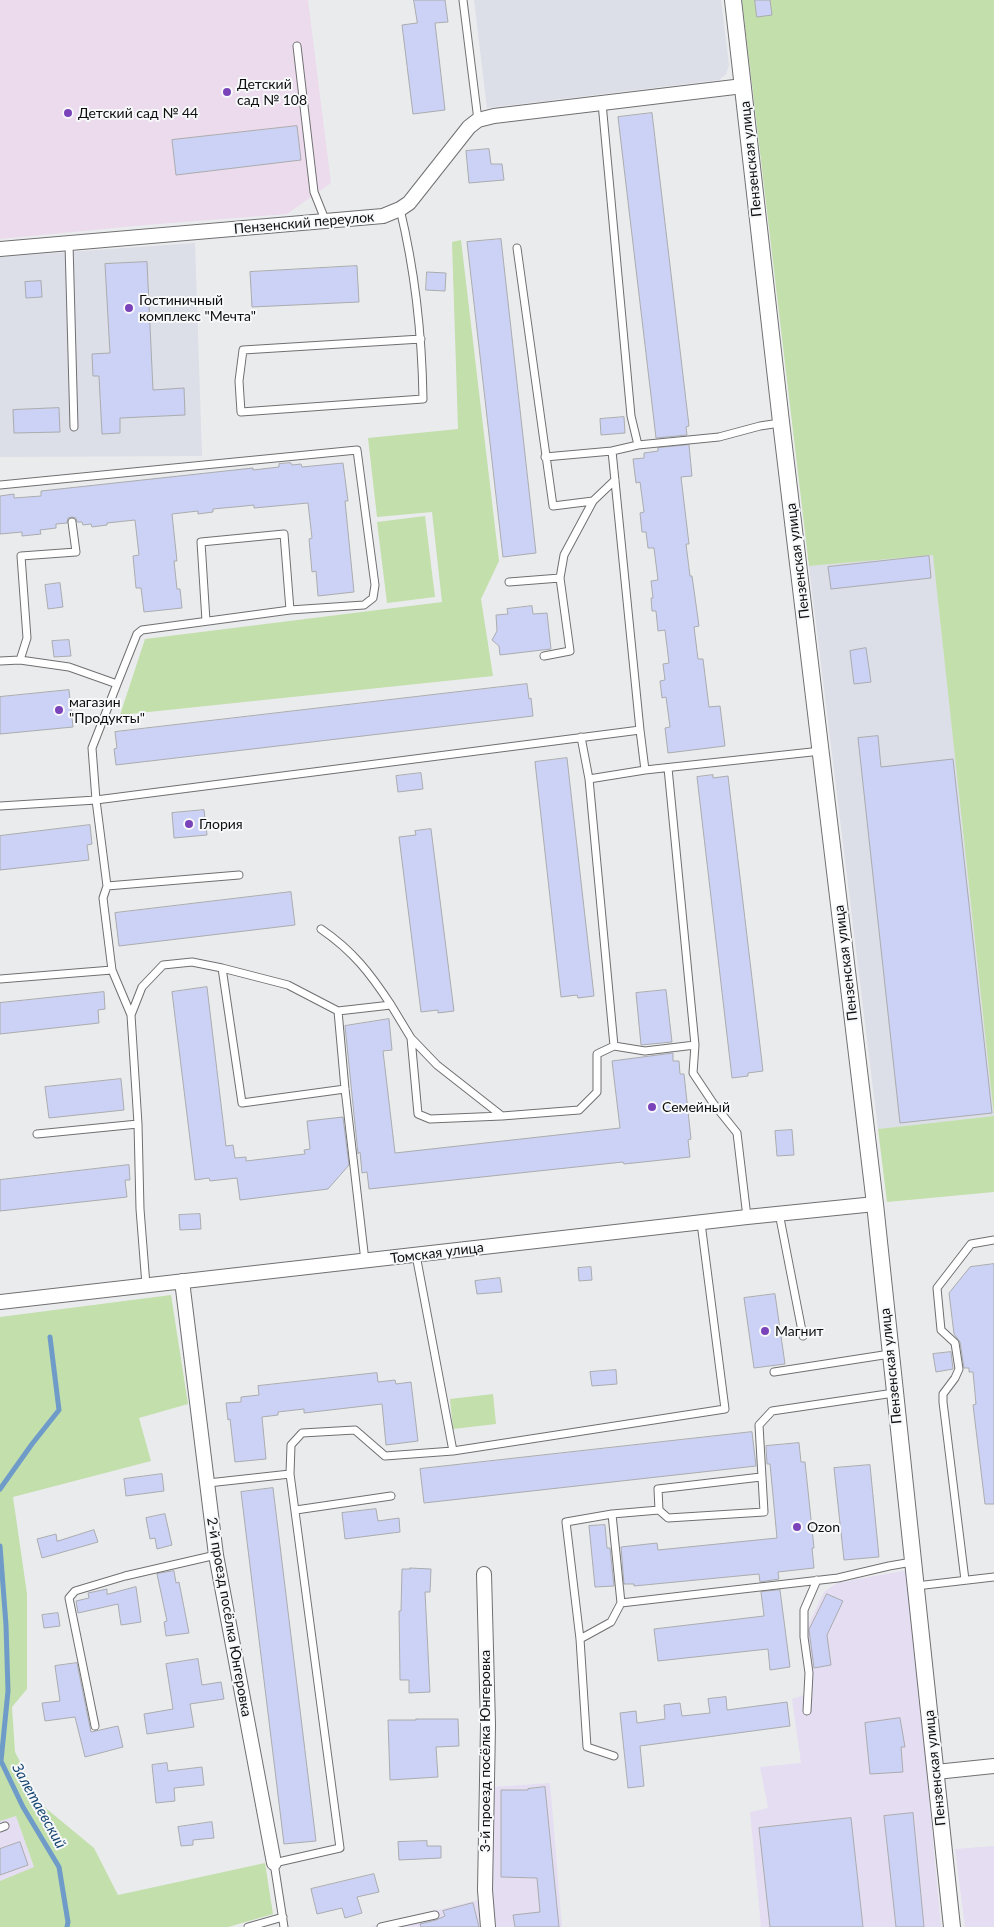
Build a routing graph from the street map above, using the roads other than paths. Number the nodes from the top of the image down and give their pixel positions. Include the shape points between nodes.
1 (463, 0) edge
2 (733, 0) edge
3 (297, 46) dead end
4 (743, 86) junction
5 (602, 103) junction
6 (478, 120) junction
7 (400, 209) junction
8 (326, 222) junction
9 (69, 244) junction
10 (517, 248) dead end
11 (0, 249) edge
12 (421, 339) junction
13 (781, 422) junction
14 (74, 428) dead end
15 (638, 445) junction
16 (612, 451) junction
17 (545, 457) junction
18 (68, 479) junction
19 (615, 480) junction
20 (0, 485) edge
21 (69, 488) dead end
22 (592, 502) junction
23 (72, 522) dead end
24 (560, 578) junction
25 (510, 582) dead end
26 (290, 610) junction
27 (206, 621) junction
28 (544, 656) dead end
29 (20, 660) junction
30 (0, 661) edge
31 (117, 684) junction
32 (640, 730) junction
33 (581, 737) junction
34 (821, 750) junction
35 (668, 768) junction
36 (645, 770) junction
37 (589, 779) junction
38 (96, 800) junction
39 (0, 806) edge
40 (240, 875) dead end
41 (107, 886) junction
42 (321, 929) dead end
43 (222, 968) junction
44 (112, 970) junction
45 (0, 979) edge
46 (392, 1005) junction
47 (338, 1010) junction
48 (132, 1015) junction
49 (411, 1038) junction
50 (695, 1045) junction
51 (614, 1046) junction
52 (345, 1089) junction
53 (502, 1116) junction
54 (138, 1124) junction
55 (38, 1134) dead end
56 (874, 1204) junction
57 (779, 1214) junction
58 (747, 1217) junction
59 (701, 1223) junction
60 (994, 1240) edge
61 (416, 1255) junction
62 (365, 1261) junction
63 (182, 1281) junction
64 (146, 1285) junction
65 (0, 1302) edge
66 (803, 1336) dead end
67 (890, 1354) junction
68 (774, 1372) dead end
69 (894, 1393) junction
70 (453, 1451) junction
71 (290, 1474) junction
72 (761, 1477) junction
73 (208, 1483) junction
74 (391, 1496) dead end
75 (296, 1510) junction
76 (659, 1510) junction
77 (612, 1514) junction
78 (216, 1555) junction
79 (913, 1562) junction
80 (484, 1574) dead end
81 (994, 1577) edge
82 (817, 1580) junction
83 (965, 1580) junction
84 (915, 1586) junction
85 (621, 1603) junction
86 (580, 1639) junction
87 (807, 1711) dead end
88 (95, 1726) dead end
89 (614, 1756) dead end
90 (994, 1766) edge
91 (936, 1772) junction
92 (274, 1863) junction
93 (283, 1916) junction
94 (436, 1916) dead end
95 (248, 1927) edge
96 (284, 1927) edge
97 (381, 1927) edge
98 (488, 1927) edge
99 (952, 1927) edge

1 - 6 lane
2 - 4 street, Пензенская улица
3 - 8 lane via 314,192
4 - 5 street
4 - 13 street, Пензенская улица
5 - 6 street
5 - 15 lane via 631,416
6 - 7 street, Пензенский переулок via 409,203
7 - 8 street, Пензенский переулок via 382,216
7 - 12 lane via 408,241
8 - 9 street, Пензенский переулок
9 - 11 street, Пензенский переулок
9 - 14 lane
10 - 17 lane
12 - 12 lane via 243,350 239,381 241,412 422,399
13 - 15 lane via 719,437
13 - 34 street, Пензенская улица
15 - 16 lane
16 - 17 lane
16 - 19 lane
17 - 22 lane via 552,506
18 - 20 lane
18 - 21 lane
18 - 26 lane via 357,450 375,585 373,598 364,605
19 - 22 lane
19 - 32 lane
22 - 24 lane via 564,555
23 - 29 lane via 76,552 21,556 27,638
24 - 25 lane
24 - 28 lane via 570,651
26 - 27 lane
26 - 27 lane via 284,534 201,542
27 - 31 lane via 142,630 137,634
29 - 30 lane
29 - 31 lane via 69,667
31 - 38 lane via 92,748
32 - 33 lane
32 - 36 lane
33 - 37 lane
33 - 38 lane
34 - 35 lane
34 - 56 street, Пензенская улица
35 - 36 lane
35 - 50 lane
36 - 37 lane
37 - 51 lane
38 - 39 lane
38 - 41 lane
40 - 41 lane
41 - 44 lane via 104,898
42 - 46 lane via 339,941 367,969
43 - 47 lane via 288,985
43 - 48 lane via 192,962 163,965 142,987
43 - 52 lane via 242,1103
44 - 45 lane
44 - 48 lane
46 - 47 lane
46 - 49 lane
47 - 52 lane
48 - 54 lane
49 - 53 lane via 437,1065
49 - 53 lane via 418,1114 430,1120
50 - 51 lane via 645,1051
50 - 58 lane via 693,1073 737,1133
51 - 53 lane via 596,1054 597,1092 579,1110
52 - 62 lane
54 - 55 lane
54 - 64 lane
56 - 57 street, Томская улица
56 - 67 street, Пензенская улица
57 - 58 street, Томская улица
57 - 66 lane
58 - 59 street, Томская улица
59 - 61 street, Томская улица
59 - 70 lane via 725,1409
60 - 83 lane via 971,1244 940,1282 936,1294 941,1330 955,1343 959,1368 944,1394 943,1402
61 - 62 street, Томская улица
61 - 70 lane
62 - 63 street, Томская улица
63 - 64 street, Томская улица
63 - 73 street, 2-й проезд посёлка Юнгеровка
64 - 65 street, Томская улица
67 - 68 lane
67 - 69 street, Пензенская улица
69 - 72 lane via 772,1411 759,1425
69 - 79 street, Пензенская улица
70 - 71 lane via 385,1456 355,1430 302,1433 291,1445
71 - 73 lane
71 - 75 lane
72 - 76 lane via 658,1489
72 - 76 lane via 764,1512 668,1518
73 - 78 street, 2-й проезд посёлка Юнгеровка
74 - 75 lane
75 - 92 lane via 340,1848
76 - 77 lane
77 - 85 lane
77 - 86 lane via 566,1522
78 - 88 lane via 108,1581 75,1591 69,1598
78 - 92 street, 2-й проезд посёлка Юнгеровка
79 - 82 lane
79 - 84 street, Пензенская улица
80 - 98 street, 3-й проезд посёлка Юнгеровка
81 - 83 lane
82 - 85 lane
82 - 87 lane via 804,1610 809,1673
83 - 84 lane
84 - 91 street, Пензенская улица
85 - 86 lane via 611,1622
86 - 89 lane via 587,1747
90 - 91 street
91 - 99 street, Пензенская улица
92 - 93 lane
93 - 95 lane
93 - 96 lane
94 - 97 lane

